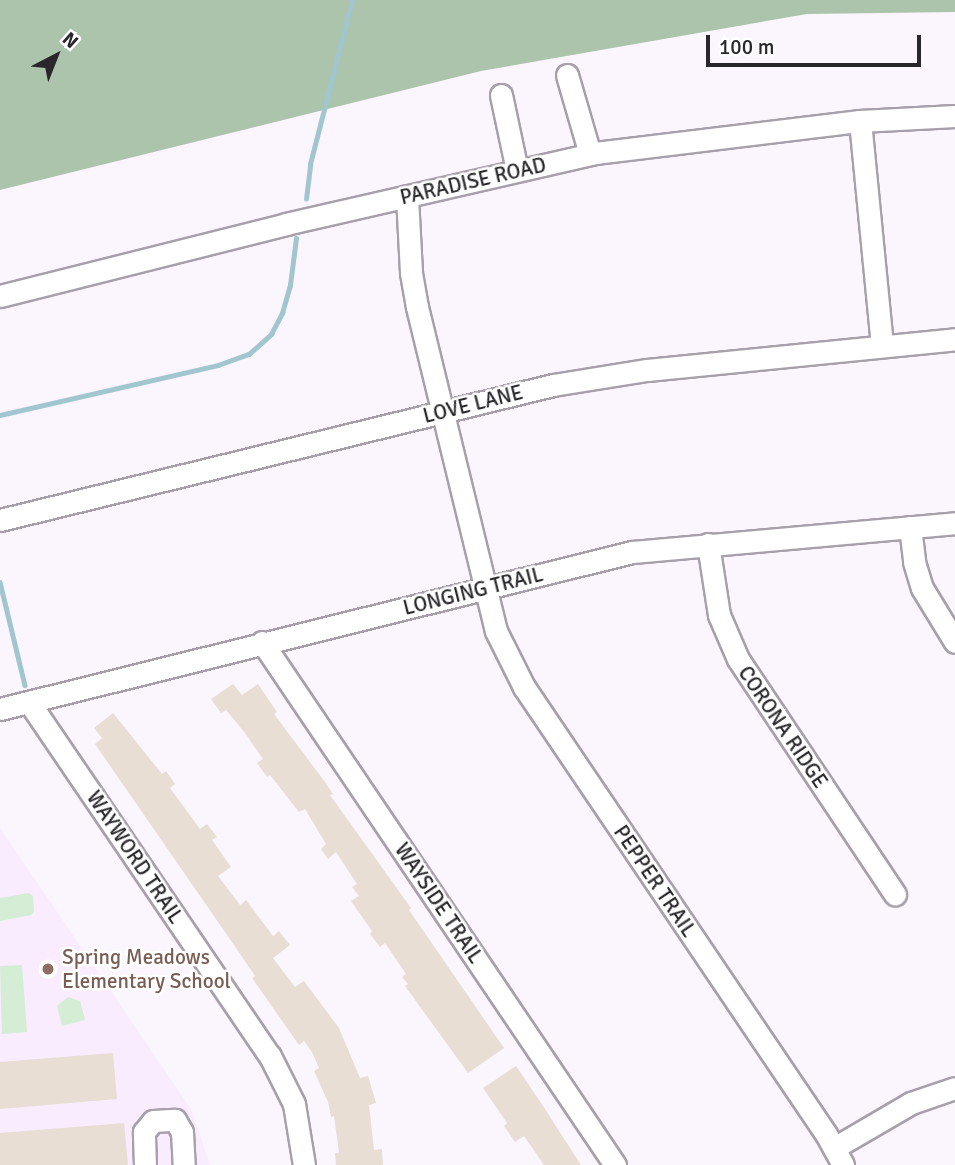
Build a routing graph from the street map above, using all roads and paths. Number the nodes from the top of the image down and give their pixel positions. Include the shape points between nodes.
1 (567, 75) dead end
2 (501, 95) dead end
3 (955, 116) edge
4 (860, 121) junction
5 (590, 154) junction
6 (517, 170) junction
7 (407, 196) junction
8 (0, 296) edge
9 (955, 339) edge
10 (882, 345) junction
11 (444, 411) junction
12 (0, 520) edge
13 (955, 523) edge
14 (910, 527) junction
15 (708, 544) junction
16 (485, 588) junction
17 (262, 642) junction
18 (955, 642) edge
19 (29, 702) junction
20 (0, 709) edge
21 (895, 894) dead end
22 (955, 1088) edge
23 (839, 1156) edge
24 (145, 1165) edge
25 (184, 1165) edge
26 (304, 1165) edge
27 (615, 1165) edge

1 - 5 street
2 - 6 street
3 - 4 street, PARADISE ROAD
4 - 5 street, PARADISE ROAD
4 - 10 street
5 - 6 street, PARADISE ROAD
6 - 7 street, PARADISE ROAD
7 - 8 street, PARADISE ROAD
7 - 11 street, PEPPER TRAIL via 413,285
9 - 10 street, LOVE LANE
10 - 11 street, LOVE LANE via 648,370 553,385
11 - 12 street, LOVE LANE
11 - 16 street, PEPPER TRAIL via 452,462
13 - 14 street, LONGING TRAIL
14 - 15 street, LONGING TRAIL
14 - 18 street via 922,588
15 - 16 street, LONGING TRAIL via 632,552
15 - 21 street, CORONA RIDGE via 719,615 738,659
16 - 17 street, LONGING TRAIL
16 - 23 street, PEPPER TRAIL via 496,631 524,687
17 - 19 street, LONGING TRAIL
17 - 27 street, WAYSIDE TRAIL
19 - 20 street, LONGING TRAIL
19 - 26 street, WAYWORD TRAIL via 270,1055 294,1104
22 - 23 street via 911,1103
24 - 25 street via 144,1132 153,1121 175,1120 182,1132

